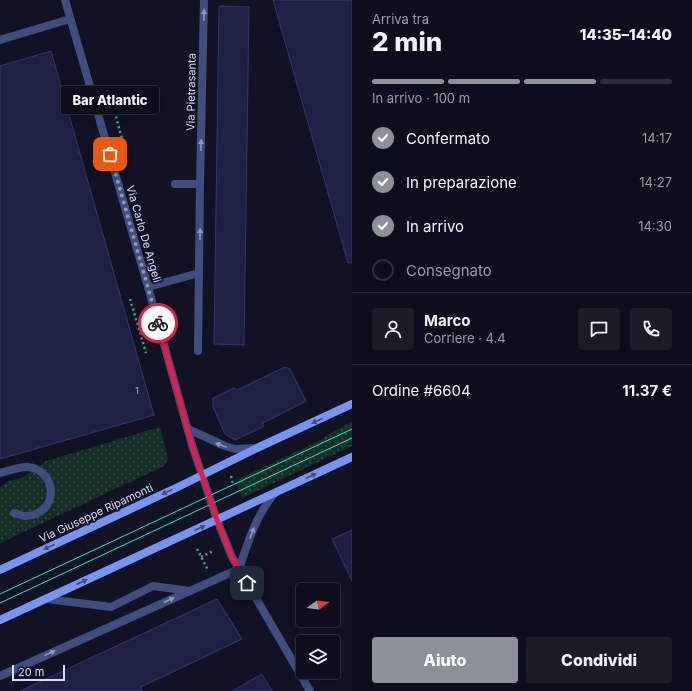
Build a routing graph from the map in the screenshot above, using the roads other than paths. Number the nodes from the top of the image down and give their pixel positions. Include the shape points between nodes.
1 (65, 0) edge
2 (204, 0) edge
3 (70, 19) junction
4 (0, 40) edge
5 (175, 184) dead end
6 (200, 184) junction
7 (199, 272) junction
8 (148, 287) junction
9 (198, 351) dead end
10 (352, 404) edge
11 (188, 429) junction
12 (257, 448) junction
13 (352, 457) edge
14 (0, 473) edge
15 (202, 475) junction
16 (275, 493) junction
17 (14, 513) dead end
18 (217, 520) junction
19 (239, 569) junction
20 (0, 570) edge
21 (190, 591) junction
22 (47, 599) junction
23 (0, 620) edge
24 (0, 676) edge
25 (310, 691) edge

1 - 3 street, Via Carlo De Angeli
6 -> 2 street, Via Pietrasanta
3 - 4 street
3 - 8 street, Via Carlo De Angeli
5 - 6 street
7 -> 6 street, Via Pietrasanta
7 - 8 street
7 - 9 street, Via Pietrasanta
8 - 11 street, Via Carlo De Angeli
10 -> 12 street, Via Giuseppe Ripamonti
12 -> 11 street via 234,449
11 - 15 street, Via Carlo De Angeli
12 - 15 street, Via Giuseppe Ripamonti
16 -> 13 street
14 - 17 street via 26,467 35,468 43,472 51,487 51,496 44,510 26,516
15 - 18 street
15 -> 20 street, Via Giuseppe Ripamonti
16 - 18 street
19 -> 16 street via 257,520
18 - 19 street
22 -> 18 street
19 - 21 street
19 - 25 street
21 - 22 street via 153,586 111,607
24 -> 21 street
22 - 23 street

